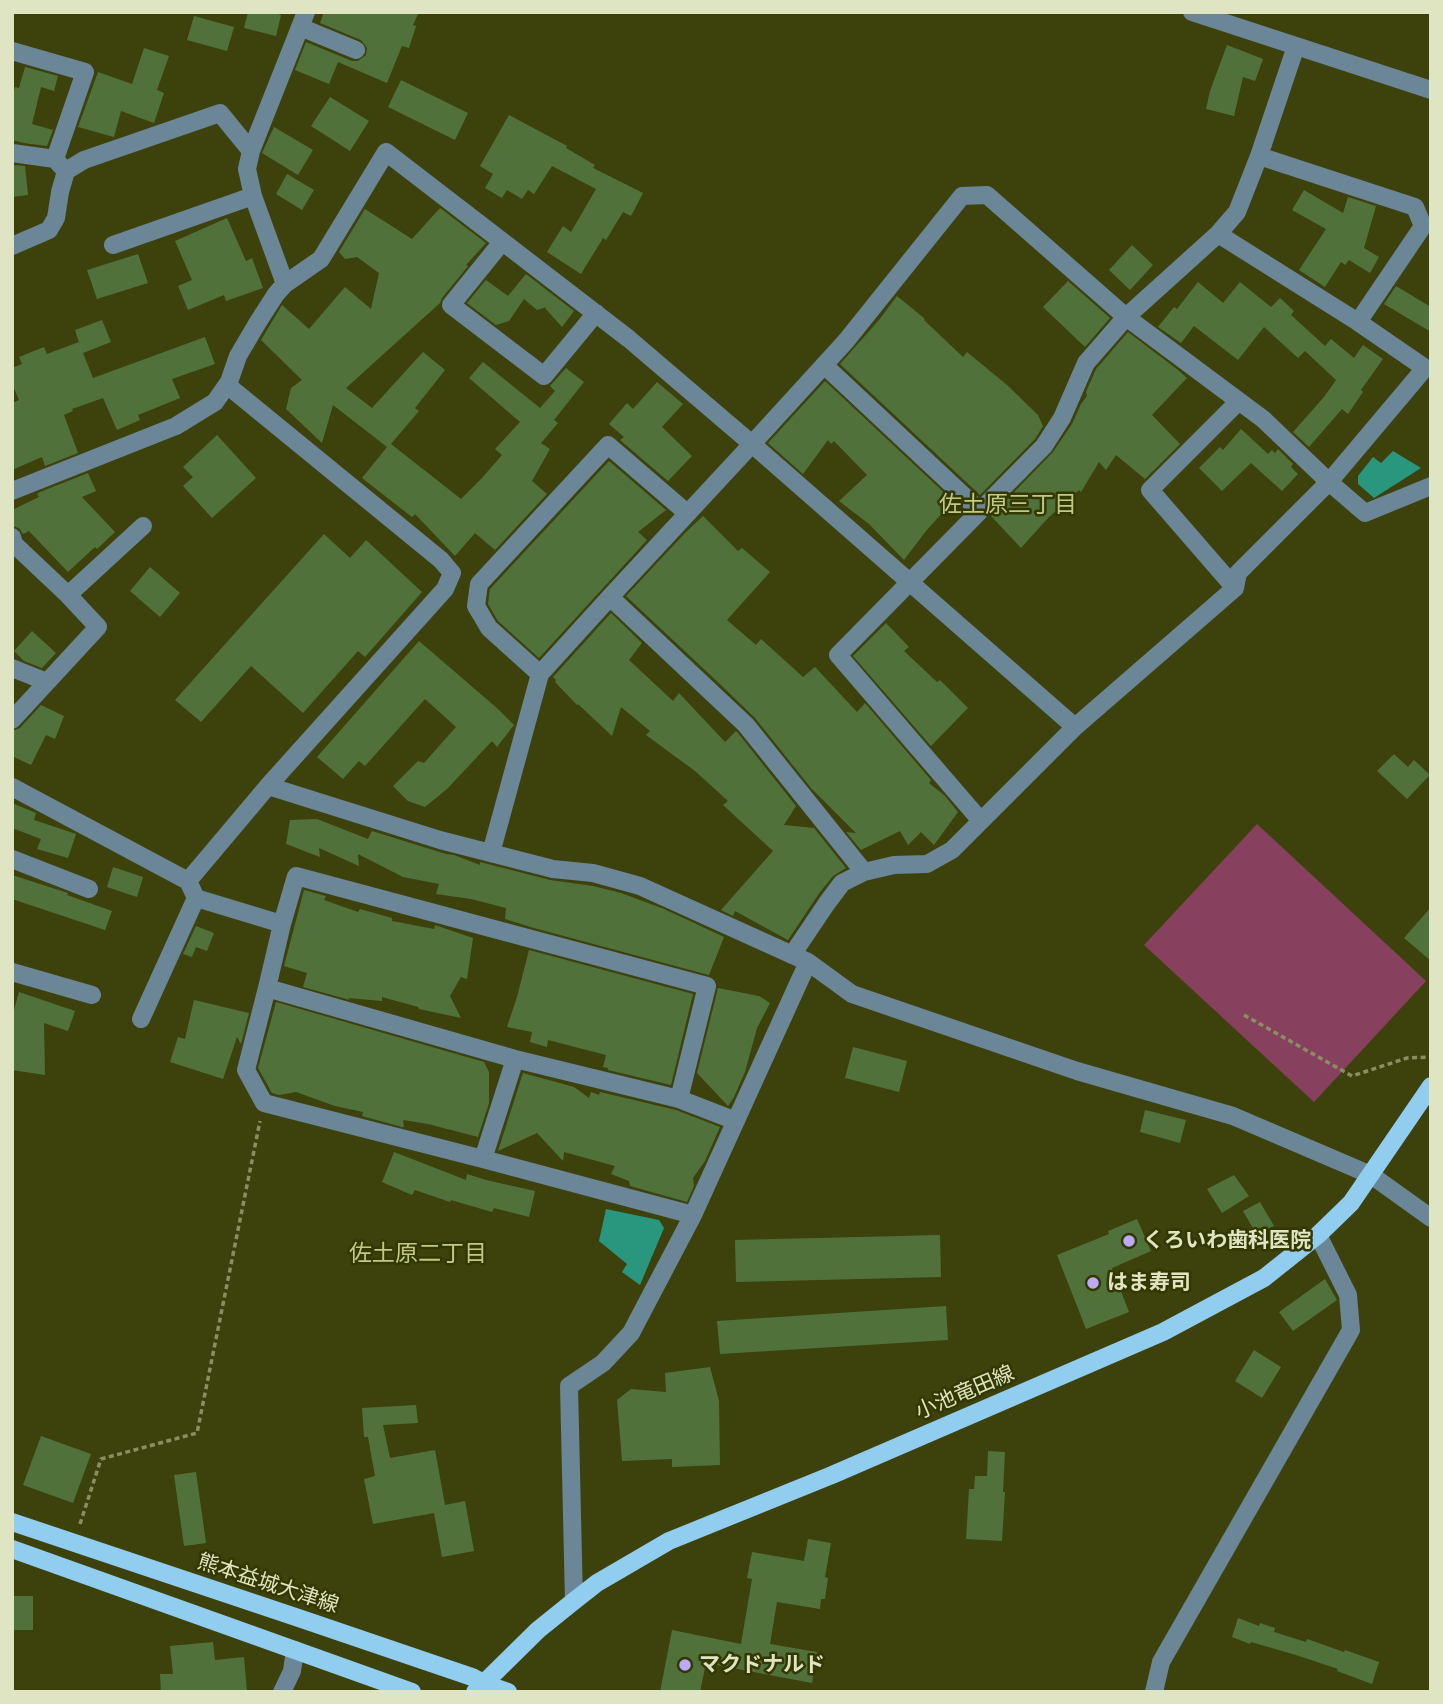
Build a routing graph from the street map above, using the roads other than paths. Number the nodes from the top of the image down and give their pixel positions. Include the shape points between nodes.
1 (1192, 12) edge
2 (303, 19) edge
3 (1296, 46) junction
4 (356, 50) dead end
5 (12, 51) edge
6 (1431, 90) edge
7 (251, 151) junction
8 (12, 153) edge
9 (1258, 156) junction
10 (60, 165) junction
11 (253, 196) junction
12 (1218, 234) junction
13 (502, 242) junction
14 (113, 245) dead end
15 (12, 246) edge
16 (285, 284) junction
17 (596, 313) junction
18 (1126, 317) junction
19 (1358, 322) junction
20 (824, 365) junction
21 (227, 385) junction
22 (1239, 401) junction
23 (752, 444) junction
24 (1329, 482) junction
25 (1431, 486) edge
26 (12, 491) edge
27 (980, 511) junction
28 (687, 513) junction
29 (143, 526) dead end
30 (12, 537) edge
31 (909, 582) junction
32 (1235, 588) junction
33 (68, 595) junction
34 (610, 597) junction
35 (12, 668) edge
36 (540, 674) junction
37 (47, 682) junction
38 (12, 720) edge
39 (1075, 727) junction
40 (12, 786) edge
41 (268, 786) junction
42 (981, 821) junction
43 (491, 853) junction
44 (12, 859) edge
45 (864, 872) junction
46 (188, 881) junction
47 (89, 889) dead end
48 (196, 898) junction
49 (282, 924) junction
50 (800, 958) junction
51 (12, 972) edge
52 (267, 988) junction
53 (92, 995) dead end
54 (141, 1019) dead end
55 (515, 1059) junction
56 (1431, 1086) edge
57 (679, 1099) junction
58 (736, 1121) junction
59 (482, 1159) junction
60 (1371, 1175) junction
61 (693, 1215) junction
62 (1431, 1218) edge
63 (1318, 1235) junction
64 (12, 1522) edge
65 (12, 1549) edge
66 (574, 1601) junction
67 (295, 1650) junction
68 (480, 1688) edge
69 (282, 1692) edge
70 (412, 1692) edge
71 (509, 1692) edge
72 (1154, 1692) edge

1 - 3 street
2 - 4 street
2 - 7 street
3 - 6 street
3 - 9 street
5 - 10 street via 85,72
7 - 10 street via 220,113
7 - 11 street via 247,169
8 - 10 street
9 - 12 street via 1237,212
9 - 19 street via 1415,207 1423,226
10 - 15 street via 56,218 49,230
11 - 14 street
11 - 16 street
12 - 18 street
12 - 19 street
13 - 16 street via 386,152 321,259
13 - 17 street
13 - 17 street via 451,305 544,376
16 - 21 street via 238,356
17 - 23 street
18 - 20 street via 987,195 962,196
18 - 22 street
18 - 27 street via 1086,363 1044,446
19 - 24 street via 1424,368
20 - 23 street
20 - 27 street
21 - 26 street via 215,402 176,426
21 - 41 street via 452,573 445,589
22 - 24 street
22 - 32 street via 1150,490
23 - 28 street
23 - 31 street
24 - 25 street via 1365,513
24 - 32 street via 1238,573
27 - 31 street
28 - 34 street
28 - 36 street via 608,444 479,584 476,606 489,628
29 - 33 street
30 - 33 street
31 - 39 street
31 - 42 street via 838,655
32 - 39 street
33 - 37 street via 98,627
34 - 36 street
34 - 45 street via 746,725
35 - 37 street
36 - 43 street
37 - 38 street
39 - 42 street
40 - 46 street
41 - 43 street
41 - 46 street
42 - 45 street via 952,850 927,864
43 - 50 street via 640,886
44 - 47 street
45 - 50 street via 842,883 827,903
46 - 48 street
48 - 49 street
48 - 54 street
49 - 52 street
49 - 57 street via 296,876 707,986
50 - 58 street
50 - 60 street via 852,994 1077,1071 1234,1116
51 - 53 street
52 - 55 street
52 - 59 street via 246,1070 264,1103
55 - 57 street
55 - 59 street
56 - 60 main road, 小池竜田線
57 - 58 street
58 - 61 street
59 - 61 street
60 - 62 street
60 - 63 main road, 小池竜田線 via 1351,1203
61 - 66 street via 631,1332 603,1363 569,1386
63 - 66 main road, 小池竜田線 via 1264,1278 1163,1332 669,1541
63 - 72 street via 1348,1295 1351,1330 1161,1662
64 - 68 main road, 熊本益城大津線 via 472,1677
65 - 67 main road
66 - 68 main road, 小池竜田線
67 - 69 street
67 - 70 main road
68 - 71 main road, 熊本益城大津線

